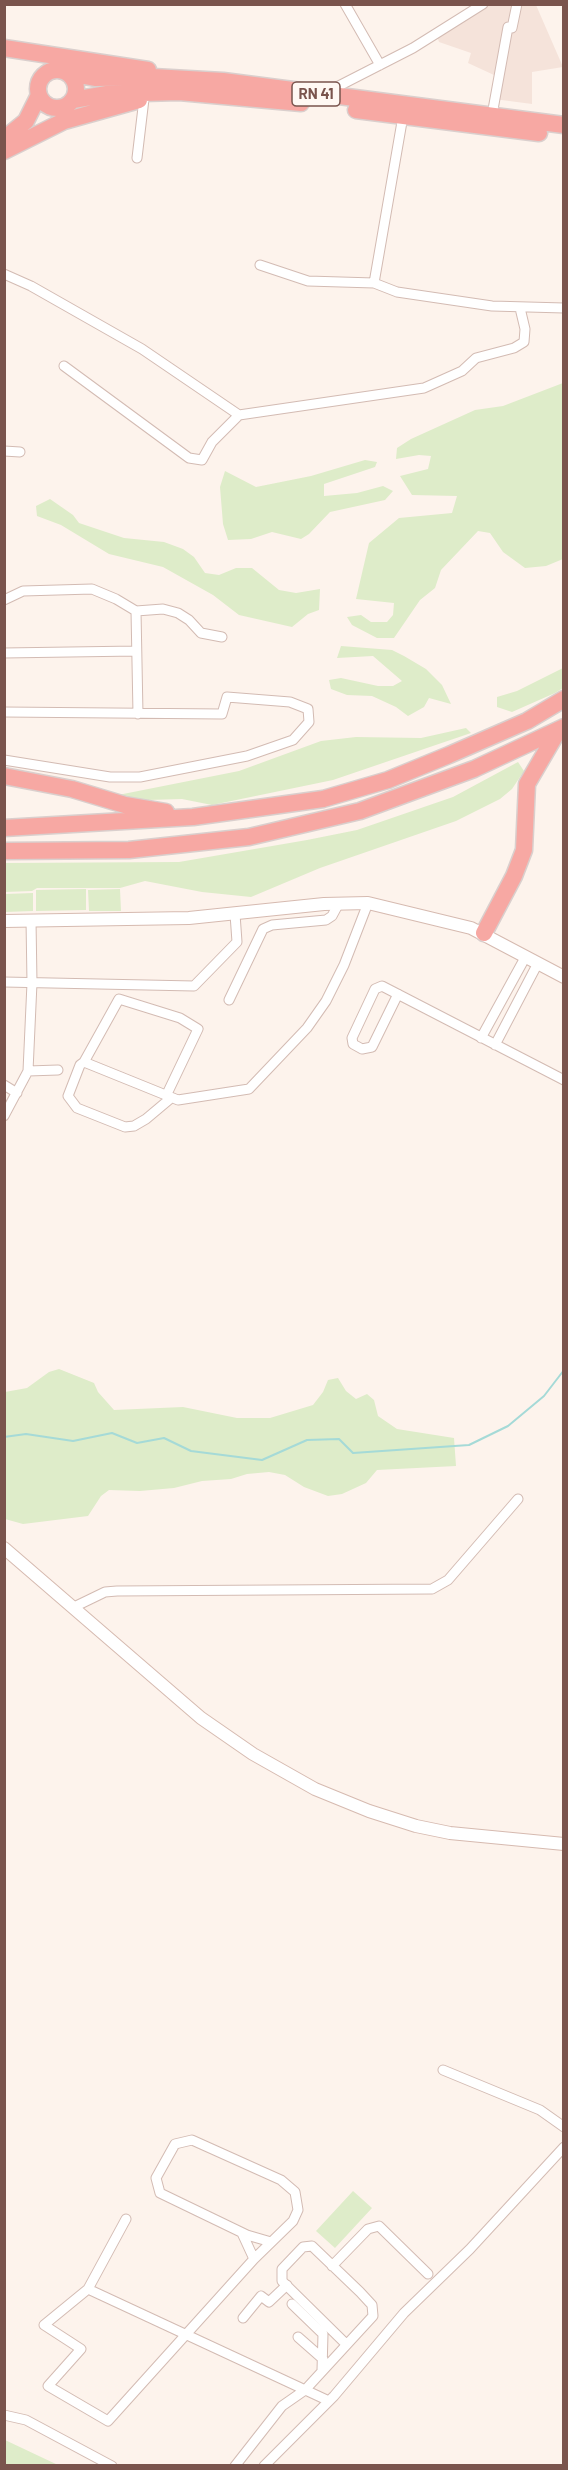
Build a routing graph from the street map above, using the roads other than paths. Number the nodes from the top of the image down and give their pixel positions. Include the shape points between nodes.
1 (345, 4) edge
2 (483, 4) edge
3 (517, 4) edge
4 (8, 49) edge
5 (380, 65) junction
6 (51, 71) junction
7 (68, 73) junction
8 (223, 81) junction
9 (196, 94) junction
10 (39, 95) junction
11 (322, 95) junction
12 (144, 99) junction
13 (73, 100) junction
14 (58, 108) junction
15 (492, 115) junction
16 (403, 116) junction
17 (564, 125) edge
18 (564, 136) edge
19 (4, 139) edge
20 (4, 149) edge
21 (137, 158) dead end
22 (260, 265) dead end
23 (4, 274) edge
24 (374, 283) junction
25 (520, 308) junction
26 (564, 308) edge
27 (64, 366) dead end
28 (239, 416) junction
29 (4, 451) edge
30 (20, 452) dead end
31 (4, 600) edge
32 (136, 611) junction
33 (222, 637) dead end
34 (136, 651) junction
35 (4, 652) edge
36 (564, 699) edge
37 (4, 712) edge
38 (138, 714) junction
39 (561, 729) edge
40 (508, 753) junction
41 (4, 760) edge
42 (532, 774) junction
43 (4, 776) edge
44 (193, 817) junction
45 (4, 828) edge
46 (4, 851) edge
47 (339, 903) junction
48 (368, 903) junction
49 (234, 914) junction
50 (31, 920) junction
51 (4, 921) edge
52 (484, 933) junction
53 (526, 956) junction
54 (538, 963) junction
55 (564, 977) edge
56 (4, 982) edge
57 (32, 983) junction
58 (398, 994) junction
59 (229, 1000) dead end
60 (482, 1038) junction
61 (495, 1045) junction
62 (84, 1062) junction
63 (58, 1070) dead end
64 (28, 1071) junction
65 (564, 1080) edge
66 (4, 1085) edge
67 (17, 1093) junction
68 (168, 1097) junction
69 (4, 1116) edge
70 (518, 1499) dead end
71 (4, 1548) edge
72 (74, 1607) junction
73 (564, 1844) edge
74 (443, 2070) dead end
75 (564, 2127) edge
76 (564, 2147) edge
77 (126, 2220) dead end
78 (242, 2233) junction
79 (271, 2242) junction
80 (254, 2259) junction
81 (332, 2266) junction
82 (428, 2274) dead end
83 (287, 2285) junction
84 (88, 2289) junction
85 (292, 2304) dead end
86 (243, 2318) dead end
87 (186, 2333) junction
88 (298, 2337) dead end
89 (346, 2344) junction
90 (322, 2360) junction
91 (322, 2370) junction
92 (305, 2390) junction
93 (328, 2402) junction
94 (4, 2415) edge
95 (112, 2466) edge
96 (235, 2466) edge
97 (264, 2466) edge

1 - 5 street
2 - 5 street
3 - 15 street
4 - 6 highway via 42,63
4 - 8 highway, RN 41
5 - 11 street
6 - 7 highway
6 - 10 highway via 41,78
7 - 8 highway, RN 41 via 95,78
7 - 13 highway via 76,82
8 - 11 highway, RN 41
9 - 12 highway
9 - 13 highway, RN 41 via 107,94
9 - 16 highway, RN 41
10 - 14 highway via 46,105
10 - 19 highway via 26,122
11 - 15 highway, RN 41
12 - 20 highway via 64,121
12 - 21 street
13 - 14 highway
14 - 20 highway
15 - 17 highway, RN 41
16 - 18 highway, RN 41
16 - 24 street
22 - 24 street via 308,281
23 - 28 street via 142,349
24 - 25 street via 397,292
25 - 26 street
25 - 28 street via 524,342 476,358 462,371 424,388
27 - 28 street via 196,460 202,460 212,442
29 - 30 street
31 - 32 street via 23,591 92,589
32 - 33 street via 163,609 178,613 201,633
32 - 34 street
34 - 35 street
34 - 38 street
36 - 44 highway via 527,721 388,780 322,799
37 - 38 street
38 - 41 street via 222,714 227,697 290,702 308,709 309,722 293,740 247,756 140,777 110,777
39 - 40 highway
39 - 42 highway
40 - 42 highway via 521,753 528,758
40 - 46 highway via 360,811 249,837 129,850
42 - 52 highway via 525,803 524,850
43 - 44 highway
44 - 45 highway
47 - 48 main road
47 - 49 main road
47 - 59 street via 326,920 272,925 263,930
48 - 52 main road
48 - 68 street via 326,1001 307,1028 249,1089 187,1099
49 - 50 main road via 181,919
49 - 57 street via 237,942 194,986
50 - 51 main road
50 - 57 street
52 - 53 main road
53 - 54 main road
53 - 60 street
54 - 55 main road
54 - 61 street
56 - 57 street
57 - 64 street
58 - 58 street via 378,986 352,1038 353,1044 362,1049 372,1047
58 - 60 street
60 - 61 street
61 - 65 street
62 - 68 street
62 - 68 street via 68,1096 77,1107 115,1124 134,1126
62 - 68 street via 119,999 180,1018 198,1029
63 - 64 street
64 - 67 street
66 - 67 street
67 - 69 street
70 - 72 street via 448,1580 432,1589 117,1591 105,1592
71 - 72 main road
72 - 73 main road via 201,1718 315,1789 416,1826
74 - 75 street via 540,2110
76 - 93 street via 470,2249 404,2313
77 - 84 street
78 - 79 street
78 - 79 street via 160,2193 156,2178 175,2144 186,2139 198,2142 292,2187 298,2198 296,2216
78 - 80 street
79 - 80 street
80 - 87 street
81 - 82 street via 368,2229 379,2226
81 - 83 street via 312,2247 303,2247 282,2269 282,2281
81 - 89 street via 372,2305 373,2316
83 - 86 street via 269,2302 261,2296
83 - 89 street
84 - 87 street
84 - 87 street via 44,2325 81,2349 48,2386 108,2421
85 - 90 street via 323,2334
87 - 92 street
88 - 90 street
89 - 91 street
90 - 91 street
91 - 92 street
92 - 93 street
92 - 96 street via 282,2406
93 - 97 street
94 - 95 street via 26,2420

